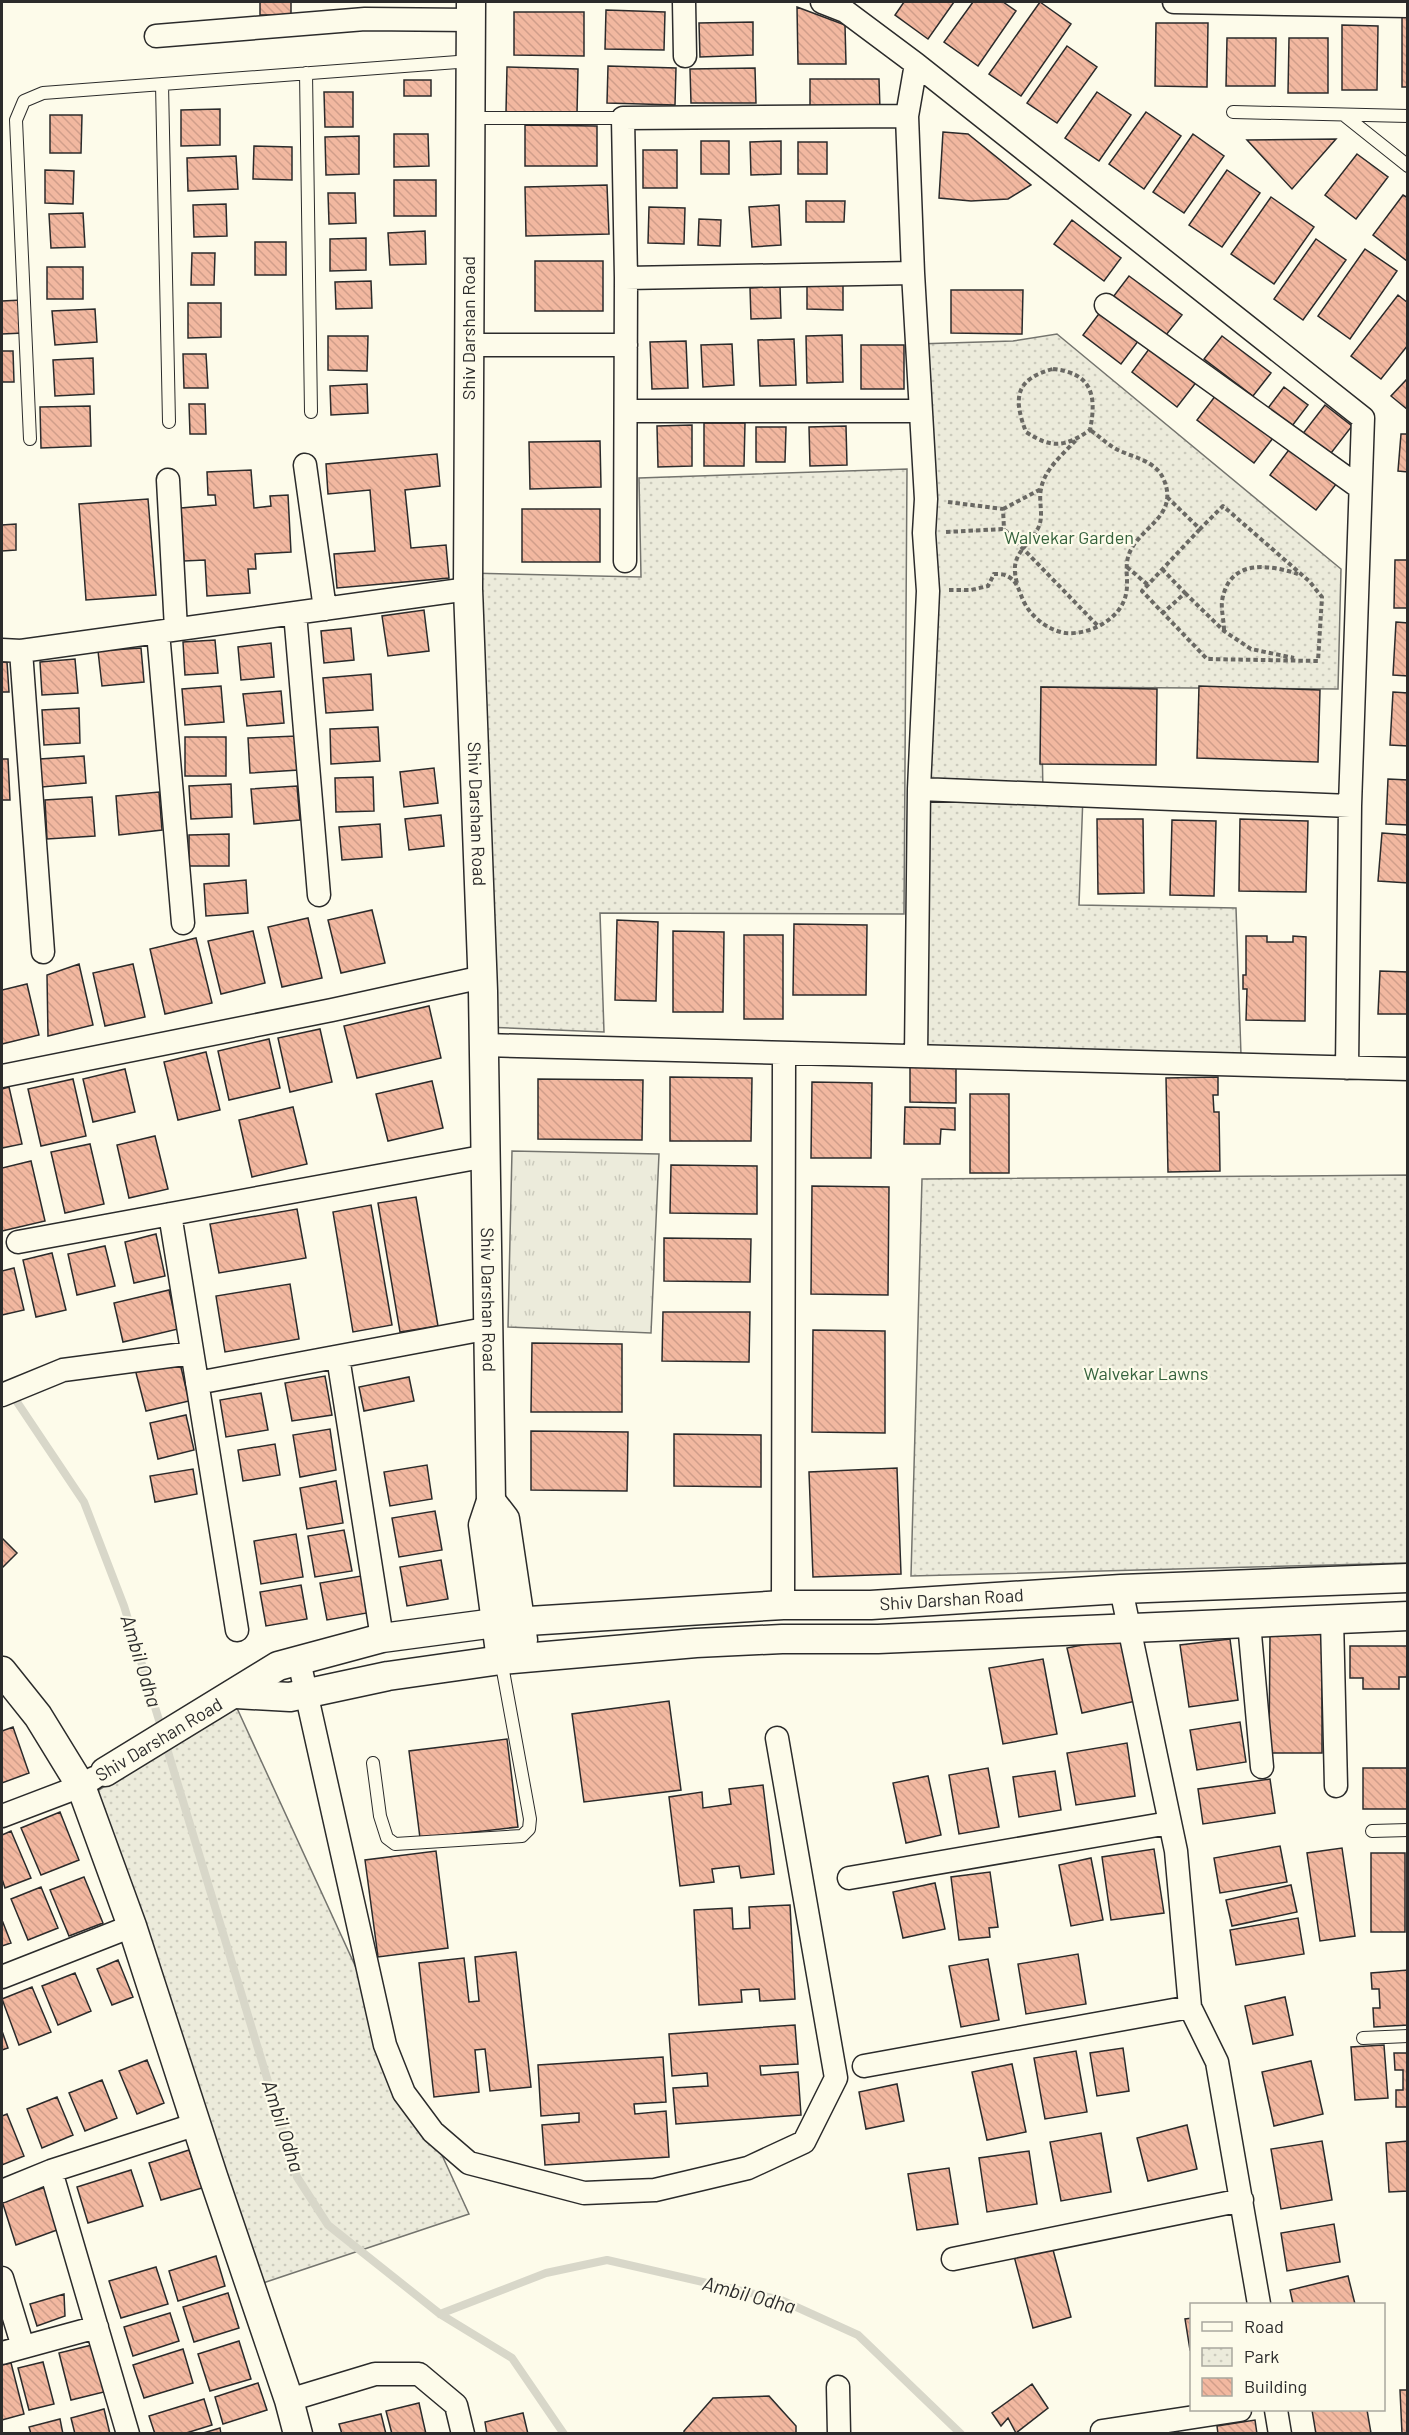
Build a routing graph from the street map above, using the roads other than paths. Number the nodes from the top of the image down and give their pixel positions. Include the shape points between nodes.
1 (684, 2) edge
2 (822, 2) edge
3 (1174, 2) edge
4 (1407, 6) edge
5 (471, 10) edge
6 (156, 36) dead end
7 (685, 56) dead end
8 (471, 61) junction
9 (916, 64) junction
10 (306, 73) junction
11 (162, 84) junction
12 (1233, 112) dead end
13 (1344, 115) junction
14 (907, 116) junction
15 (1407, 116) edge
16 (471, 118) junction
17 (623, 118) junction
18 (1407, 166) edge
19 (913, 273) junction
20 (626, 278) junction
21 (1106, 305) dead end
22 (469, 345) junction
23 (626, 345) junction
24 (626, 411) junction
25 (920, 411) junction
26 (311, 412) dead end
27 (169, 422) dead end
28 (30, 439) dead end
29 (305, 465) dead end
30 (168, 480) dead end
31 (1359, 487) junction
32 (625, 561) dead end
33 (468, 589) junction
34 (325, 609) junction
35 (295, 613) junction
36 (167, 630) junction
37 (11, 650) edge
38 (919, 789) junction
39 (1350, 806) junction
40 (319, 895) dead end
41 (183, 923) dead end
42 (43, 952) dead end
43 (483, 977) junction
44 (484, 1045) junction
45 (784, 1053) junction
46 (916, 1056) junction
47 (1347, 1068) junction
48 (1407, 1069) edge
49 (2, 1076) edge
50 (487, 1156) junction
51 (170, 1215) junction
52 (18, 1242) dead end
53 (490, 1328) junction
54 (192, 1353) junction
55 (338, 1357) junction
56 (197, 1383) junction
57 (2, 1395) edge
58 (1407, 1578) edge
59 (1120, 1589) junction
60 (783, 1605) junction
61 (1407, 1616) edge
62 (1332, 1619) junction
63 (508, 1623) junction
64 (1249, 1623) junction
65 (1129, 1628) junction
66 (237, 1630) dead end
67 (382, 1638) junction
68 (513, 1658) junction
69 (299, 1661) junction
70 (2, 1671) edge
71 (308, 1693) junction
72 (236, 1694) junction
73 (777, 1738) dead end
74 (373, 1763) dead end
75 (1262, 1767) dead end
76 (93, 1779) junction
77 (1336, 1786) dead end
78 (2, 1816) edge
79 (1169, 1823) junction
80 (1407, 1830) edge
81 (1372, 1831) dead end
82 (849, 1878) dead end
83 (132, 1926) junction
84 (2, 1977) edge
85 (1190, 2007) junction
86 (1407, 2036) edge
87 (1363, 2038) dead end
88 (864, 2066) dead end
89 (197, 2124) junction
90 (51, 2170) junction
91 (2, 2191) edge
92 (1242, 2200) junction
93 (953, 2259) dead end
94 (2, 2278) edge
95 (1259, 2303) edge
96 (97, 2327) junction
97 (12, 2350) edge
98 (838, 2387) dead end
99 (289, 2400) junction
100 (1227, 2411) edge
101 (1276, 2411) edge
102 (1102, 2431) dead end
103 (128, 2433) edge
104 (298, 2433) edge
105 (463, 2433) edge
106 (839, 2433) edge
107 (1280, 2433) edge

1 - 7 street
2 - 9 street via 845,11
3 - 4 street
5 - 6 street
5 - 8 street, Shiv Darshan Road
8 - 10 lane
8 - 16 street, Shiv Darshan Road
9 - 14 street
9 - 31 street via 1363,418
10 - 11 lane
10 - 26 lane
11 - 27 lane
11 - 28 lane via 43,93 24,101 16,120
12 - 13 lane
13 - 15 lane
13 - 18 lane
14 - 17 street
14 - 19 street
16 - 17 lane
16 - 22 street, Shiv Darshan Road
17 - 20 street
19 - 20 street
19 - 25 street
20 - 23 street
21 - 31 street
22 - 23 street
22 - 33 street, Shiv Darshan Road
23 - 24 street
24 - 25 street
24 - 32 street
25 - 38 street via 928,591
29 - 34 street
30 - 36 street
31 - 39 street
33 - 34 street
33 - 43 street, Shiv Darshan Road
34 - 35 street
35 - 36 street
35 - 40 street
36 - 37 street
36 - 41 street
37 - 42 street
38 - 39 street
38 - 46 street
39 - 47 street
43 - 44 street, Shiv Darshan Road
43 - 49 street
44 - 45 street
44 - 50 street, Shiv Darshan Road
45 - 46 street
45 - 60 street
46 - 47 street
47 - 48 street
50 - 51 street
50 - 53 street, Shiv Darshan Road
51 - 52 street
51 - 54 street
53 - 55 street
53 - 63 street, Shiv Darshan Road via 492,1501 483,1525
54 - 56 street
54 - 57 street via 63,1370
55 - 56 street
55 - 67 street
56 - 66 street
58 - 59 street, Shiv Darshan Road
59 - 60 street, Shiv Darshan Road via 871,1605
59 - 65 street
60 - 63 street, Shiv Darshan Road
61 - 62 street, Shiv Darshan Road
62 - 64 street, Shiv Darshan Road
62 - 77 street
63 - 67 street, Shiv Darshan Road
63 - 68 street, Shiv Darshan Road
64 - 65 street, Shiv Darshan Road
64 - 75 street
65 - 68 street, Shiv Darshan Road via 878,1639 771,1639
65 - 79 street
67 - 69 street, Shiv Darshan Road
68 - 71 street, Shiv Darshan Road via 388,1676
68 - 74 lane via 530,1819 529,1829 522,1836 395,1844 387,1838 380,1816
69 - 71 street
69 - 72 street, Shiv Darshan Road via 278,1666
70 - 76 street
71 - 72 street, Shiv Darshan Road
71 - 73 street via 385,2045 404,2093 433,2132 469,2163 584,2193 655,2190 748,2168 804,2142 836,2078
72 - 76 street, Shiv Darshan Road
76 - 78 street
76 - 83 street
79 - 82 street
79 - 85 street via 1176,1851
80 - 81 lane
83 - 84 street
83 - 89 street
85 - 88 street
85 - 92 street via 1217,2062
86 - 87 lane
89 - 90 street
89 - 99 street
90 - 91 street
90 - 96 street
92 - 93 street
92 - 95 street
94 - 97 street
96 - 97 street
96 - 103 street
98 - 106 street
99 - 104 street
99 - 105 street via 375,2374 419,2374 456,2405
100 - 102 street
101 - 107 street

